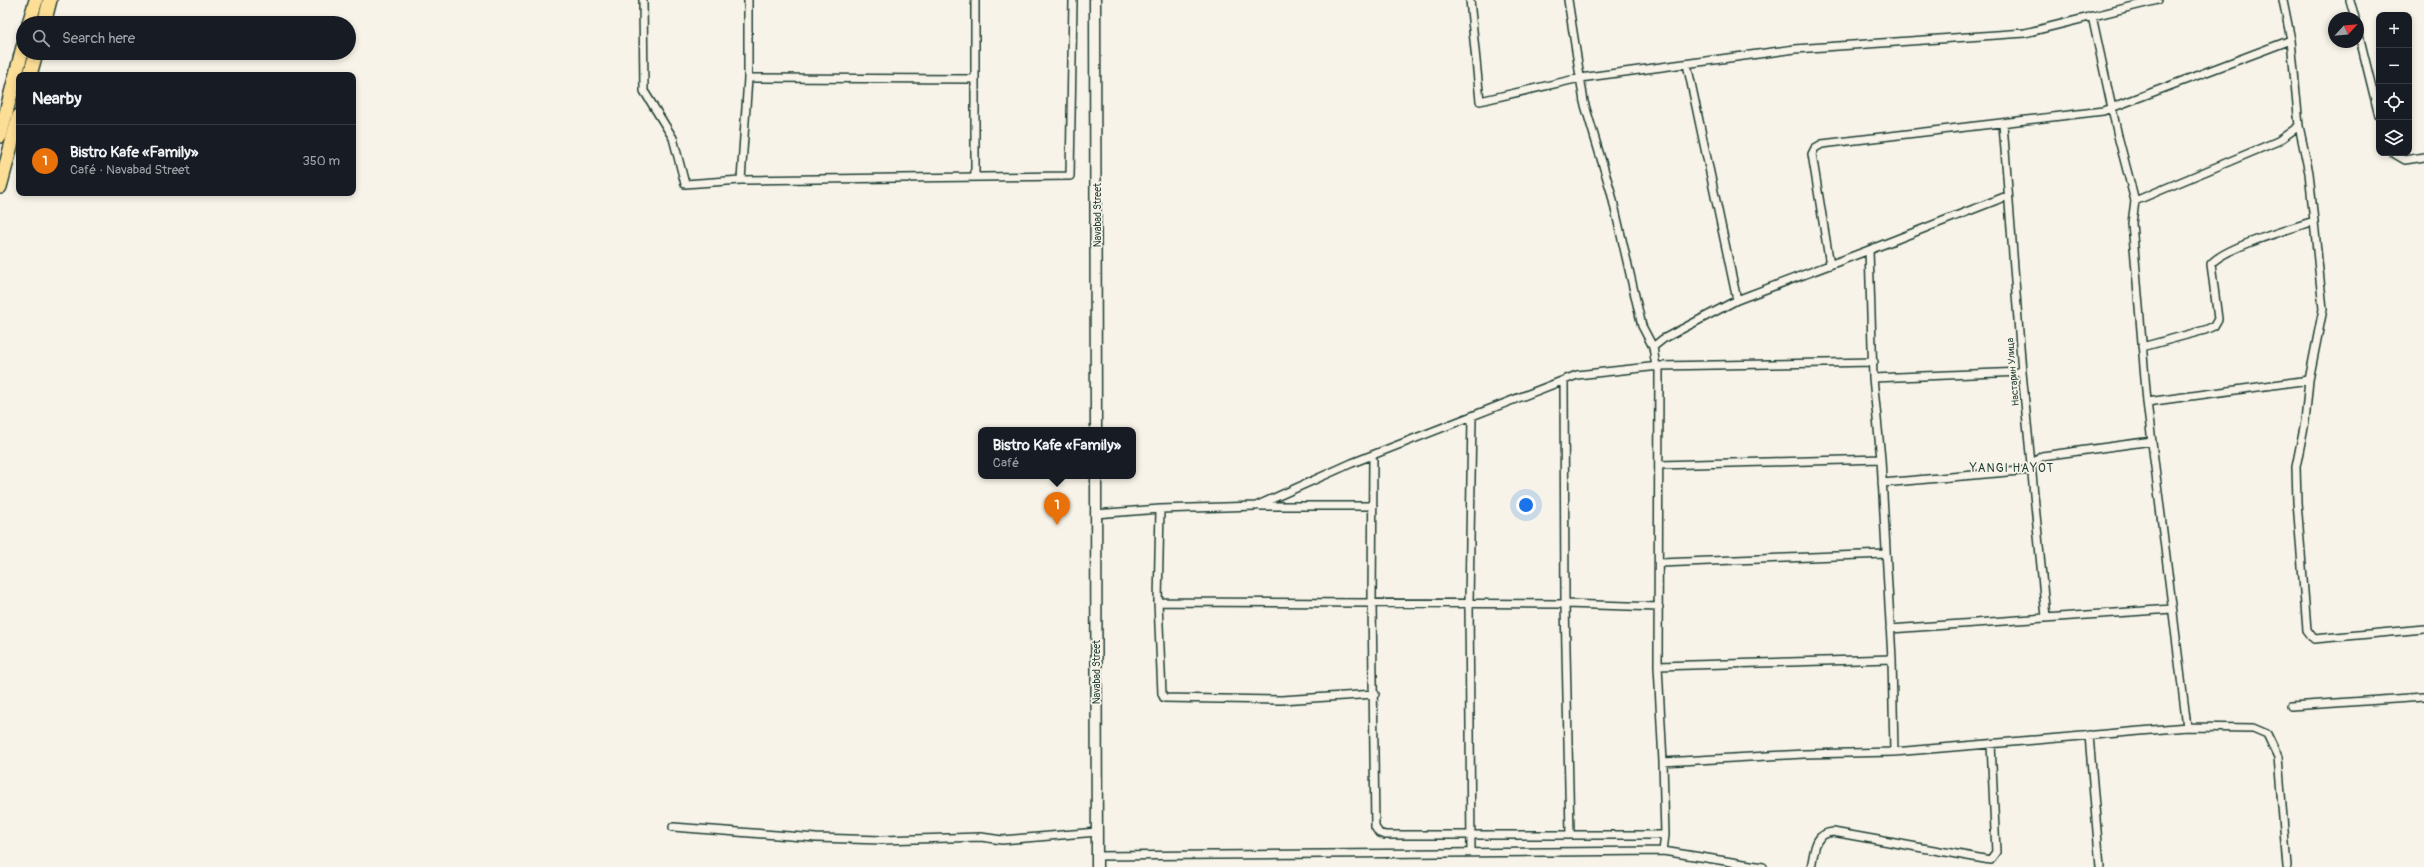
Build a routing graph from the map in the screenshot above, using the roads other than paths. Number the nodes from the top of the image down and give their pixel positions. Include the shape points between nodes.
1 (36, 0) edge
2 (50, 0) edge
3 (643, 0) edge
4 (748, 0) edge
5 (975, 0) edge
6 (1073, 0) edge
7 (1095, 0) edge
8 (1470, 0) edge
9 (1568, 0) edge
10 (2158, 0) edge
11 (2283, 0) edge
12 (2350, 0) edge
13 (2353, 12) edge
14 (31, 16) edge
15 (46, 16) edge
16 (2092, 16) junction
17 (2291, 40) junction
18 (2362, 48) edge
19 (20, 60) edge
20 (34, 60) edge
21 (1687, 64) junction
22 (17, 72) edge
23 (31, 72) edge
24 (16, 74) edge
25 (748, 78) junction
26 (1580, 78) junction
27 (975, 79) junction
28 (2376, 104) edge
29 (2112, 107) junction
30 (2003, 124) junction
31 (2299, 126) junction
32 (16, 127) edge
33 (0, 136) edge
34 (2398, 156) edge
35 (2424, 157) edge
36 (975, 175) junction
37 (741, 180) junction
38 (0, 187) edge
39 (2007, 196) junction
40 (2134, 202) junction
41 (2314, 221) junction
42 (1869, 250) junction
43 (1830, 265) junction
44 (1737, 300) junction
45 (2142, 347) junction
46 (1653, 348) junction
47 (1874, 362) junction
48 (1657, 366) junction
49 (2022, 372) junction
50 (1874, 378) junction
51 (1564, 380) junction
52 (2309, 380) junction
53 (2147, 402) junction
54 (1472, 417) junction
55 (1096, 427) edge
56 (2152, 441) junction
57 (1373, 456) junction
58 (1881, 459) junction
59 (1659, 465) junction
60 (2030, 468) junction
61 (1096, 479) edge
62 (1882, 483) junction
63 (1256, 506) junction
64 (1373, 506) junction
65 (1160, 509) junction
66 (1095, 514) junction
67 (1886, 554) junction
68 (1660, 562) junction
69 (1158, 602) junction
70 (1372, 603) junction
71 (1469, 603) junction
72 (1565, 604) junction
73 (1659, 607) junction
74 (2172, 609) junction
75 (2046, 617) junction
76 (1890, 629) junction
77 (2424, 629) edge
78 (1892, 659) junction
79 (1658, 666) junction
80 (1375, 694) junction
81 (2424, 697) edge
82 (2291, 706) dead end
83 (2187, 727) junction
84 (2089, 735) junction
85 (1991, 744) junction
86 (1894, 752) junction
87 (1663, 762) junction
88 (673, 827) dead end
89 (1097, 832) junction
90 (1472, 834) junction
91 (1570, 834) junction
92 (1665, 835) junction
93 (1663, 851) junction
94 (1471, 852) junction
95 (1097, 856) junction
96 (1097, 867) edge
97 (1763, 867) edge
98 (1811, 867) edge
99 (2100, 867) edge
100 (2287, 867) edge

1 - 14 highway
2 - 15 highway
3 - 37 street via 644,91 673,138 685,184
4 - 25 street
5 - 27 street
6 - 36 street via 1070,176
7 - 55 street, Navabad Street
8 - 26 street via 1480,101
9 - 26 street
10 - 16 street
11 - 17 street
12 - 13 street
16 - 21 street via 2025,33 1795,49
16 - 29 street
17 - 29 street
17 - 31 street
18 - 28 street
19 - 22 highway
20 - 23 highway
21 - 26 street
21 - 44 street
24 - 33 highway
25 - 27 street
25 - 37 street
26 - 46 street via 1584,102 1611,192 1642,326
27 - 36 street
29 - 30 street via 2103,111
29 - 40 street
30 - 39 street, Настарин Улица
30 - 43 street via 1822,144 1816,148 1812,154
31 - 40 street via 2278,141
31 - 41 street via 2310,173
32 - 38 highway
34 - 35 street via 2405,160
36 - 37 street
39 - 42 street
39 - 49 street, Настарин Улица
40 - 45 street via 2132,223
41 - 45 street via 2214,259 2211,264 2218,319 2214,326
41 - 52 street via 2323,309
42 - 43 street
42 - 47 street
43 - 44 street
44 - 46 street via 1663,339
45 - 53 street
46 - 48 street
47 - 48 street
47 - 50 street
48 - 51 street via 1577,375
48 - 59 street
49 - 50 street
49 - 60 street, Настарин Улица
50 - 58 street
51 - 54 street
51 - 72 street
52 - 53 street
52 - 77 street via 2305,422 2296,467 2302,580 2309,634 2314,639
53 - 56 street
54 - 57 street
54 - 71 street
56 - 60 street via 2042,456
56 - 74 street
57 - 63 street
57 - 64 street
58 - 59 street
58 - 62 street
59 - 68 street
60 - 62 street
60 - 75 street, Настарин Улица
61 - 66 street, Navabad Street
62 - 67 street
63 - 64 street
63 - 65 street
64 - 70 street
65 - 66 street
65 - 69 street
66 - 89 street, Navabad Street
67 - 68 street
67 - 76 street
68 - 73 street
69 - 70 street
69 - 80 street via 1164,698 1280,700
70 - 71 street
70 - 80 street
71 - 72 street
71 - 90 street
72 - 73 street
72 - 91 street
73 - 79 street
74 - 75 street
74 - 83 street
75 - 76 street
76 - 78 street
78 - 79 street
78 - 86 street
79 - 87 street
80 - 90 street via 1375,827 1379,833
81 - 82 street
83 - 84 street
83 - 100 street via 2253,728 2267,734 2278,757
84 - 85 street
84 - 99 street
85 - 86 street
85 - 98 street via 1996,852 1990,860 1833,832 1818,837
86 - 87 street
87 - 92 street
88 - 89 street via 816,838 882,840 981,837 1002,840
89 - 95 street, Navabad Street
90 - 91 street
90 - 94 street
91 - 92 street
92 - 93 street
93 - 94 street
93 - 97 street
94 - 95 street
95 - 96 street, Navabad Street

